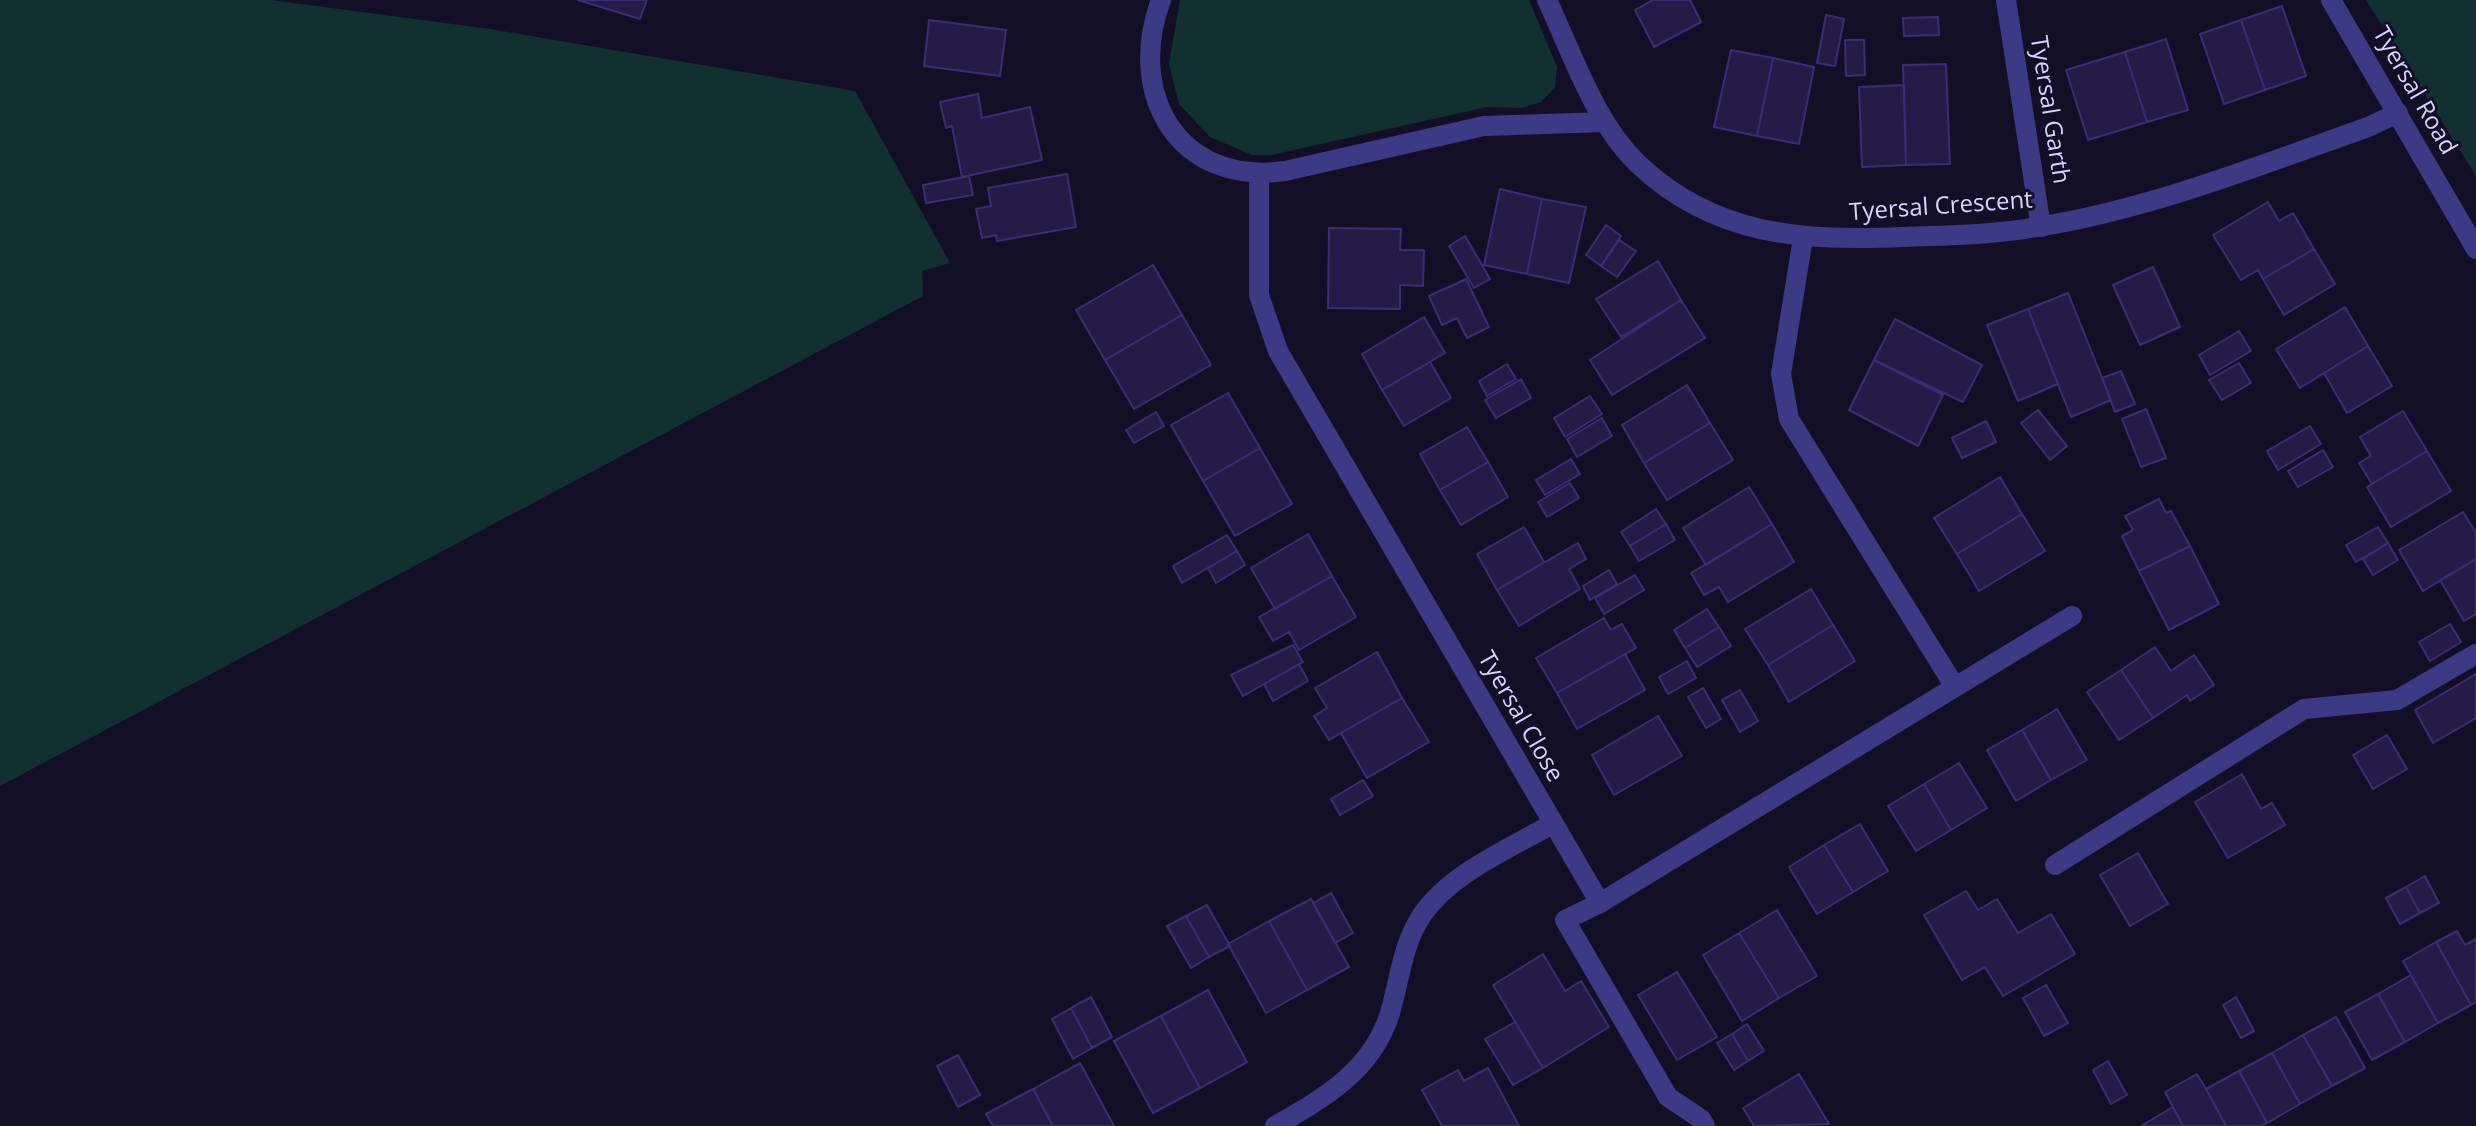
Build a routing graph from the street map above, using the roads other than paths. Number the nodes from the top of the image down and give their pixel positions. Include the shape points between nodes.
1 (1161, 0) edge
2 (1547, 0) edge
3 (2006, 0) edge
4 (2331, 0) edge
5 (2398, 113) junction
6 (1605, 122) junction
7 (1259, 175) junction
8 (2041, 227) junction
9 (1803, 238) junction
10 (2476, 249) edge
11 (2072, 616) dead end
12 (2476, 654) edge
13 (1955, 687) junction
14 (1552, 824) junction
15 (2055, 865) dead end
16 (1600, 903) junction
17 (1275, 1126) edge
18 (1705, 1126) edge

1 - 7 street via 1148,54 1155,98 1166,123 1207,160
2 - 6 street, Tyersal Crescent
3 - 8 street, Tyersal Garth
4 - 5 street, Tyersal Road
5 - 8 street, Tyersal Crescent via 2175,193
5 - 10 street, Tyersal Road
6 - 7 street via 1484,126
6 - 9 street, Tyersal Crescent via 1638,164 1706,211 1764,232
7 - 14 street, Tyersal Close via 1259,295 1278,351
8 - 9 street, Tyersal Crescent
9 - 13 street via 1781,374 1789,419
11 - 13 street
12 - 15 street via 2397,700 2304,709
13 - 16 street
14 - 16 street, Tyersal Close
14 - 17 street via 1449,886 1423,914 1405,947 1377,1043 1336,1090
16 - 18 street via 1565,920 1668,1097

